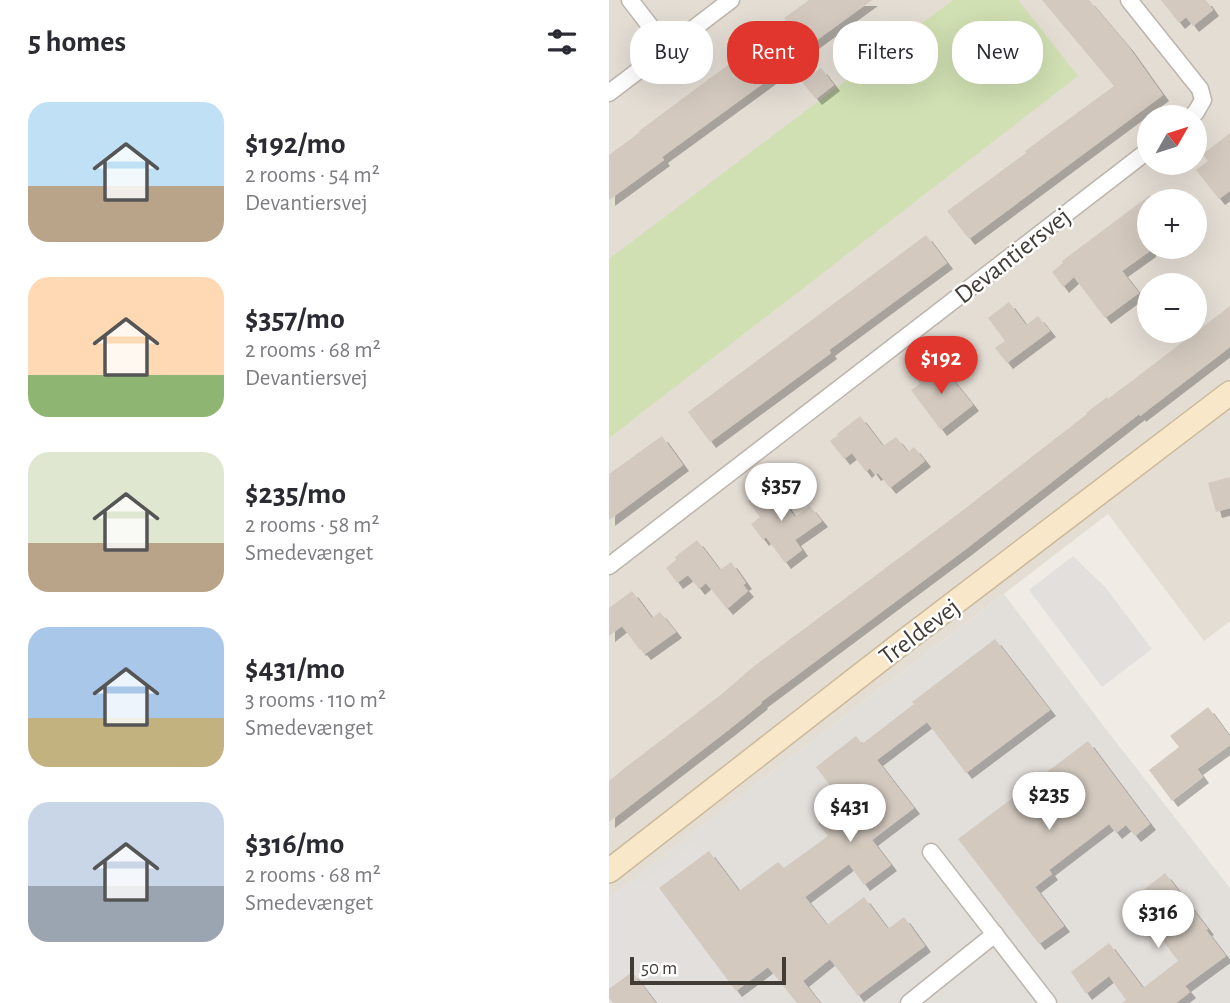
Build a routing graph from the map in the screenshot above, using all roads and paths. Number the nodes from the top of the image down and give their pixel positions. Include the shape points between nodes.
1 (630, 0) edge
2 (731, 0) edge
3 (1129, 0) edge
4 (646, 21) edge
5 (705, 21) edge
6 (630, 78) edge
7 (609, 93) edge
8 (1200, 105) edge
9 (1137, 159) edge
10 (1230, 393) edge
11 (609, 566) edge
12 (931, 852) dead end
13 (609, 871) edge
14 (995, 934) junction
15 (909, 1003) edge
16 (1048, 1003) edge

1 - 4 street
2 - 5 street
3 - 8 street via 1193,78 1203,100
6 - 7 street
9 - 11 street, Devantiersvej
10 - 13 street, Treldevej
12 - 14 street
14 - 15 street
14 - 16 street

